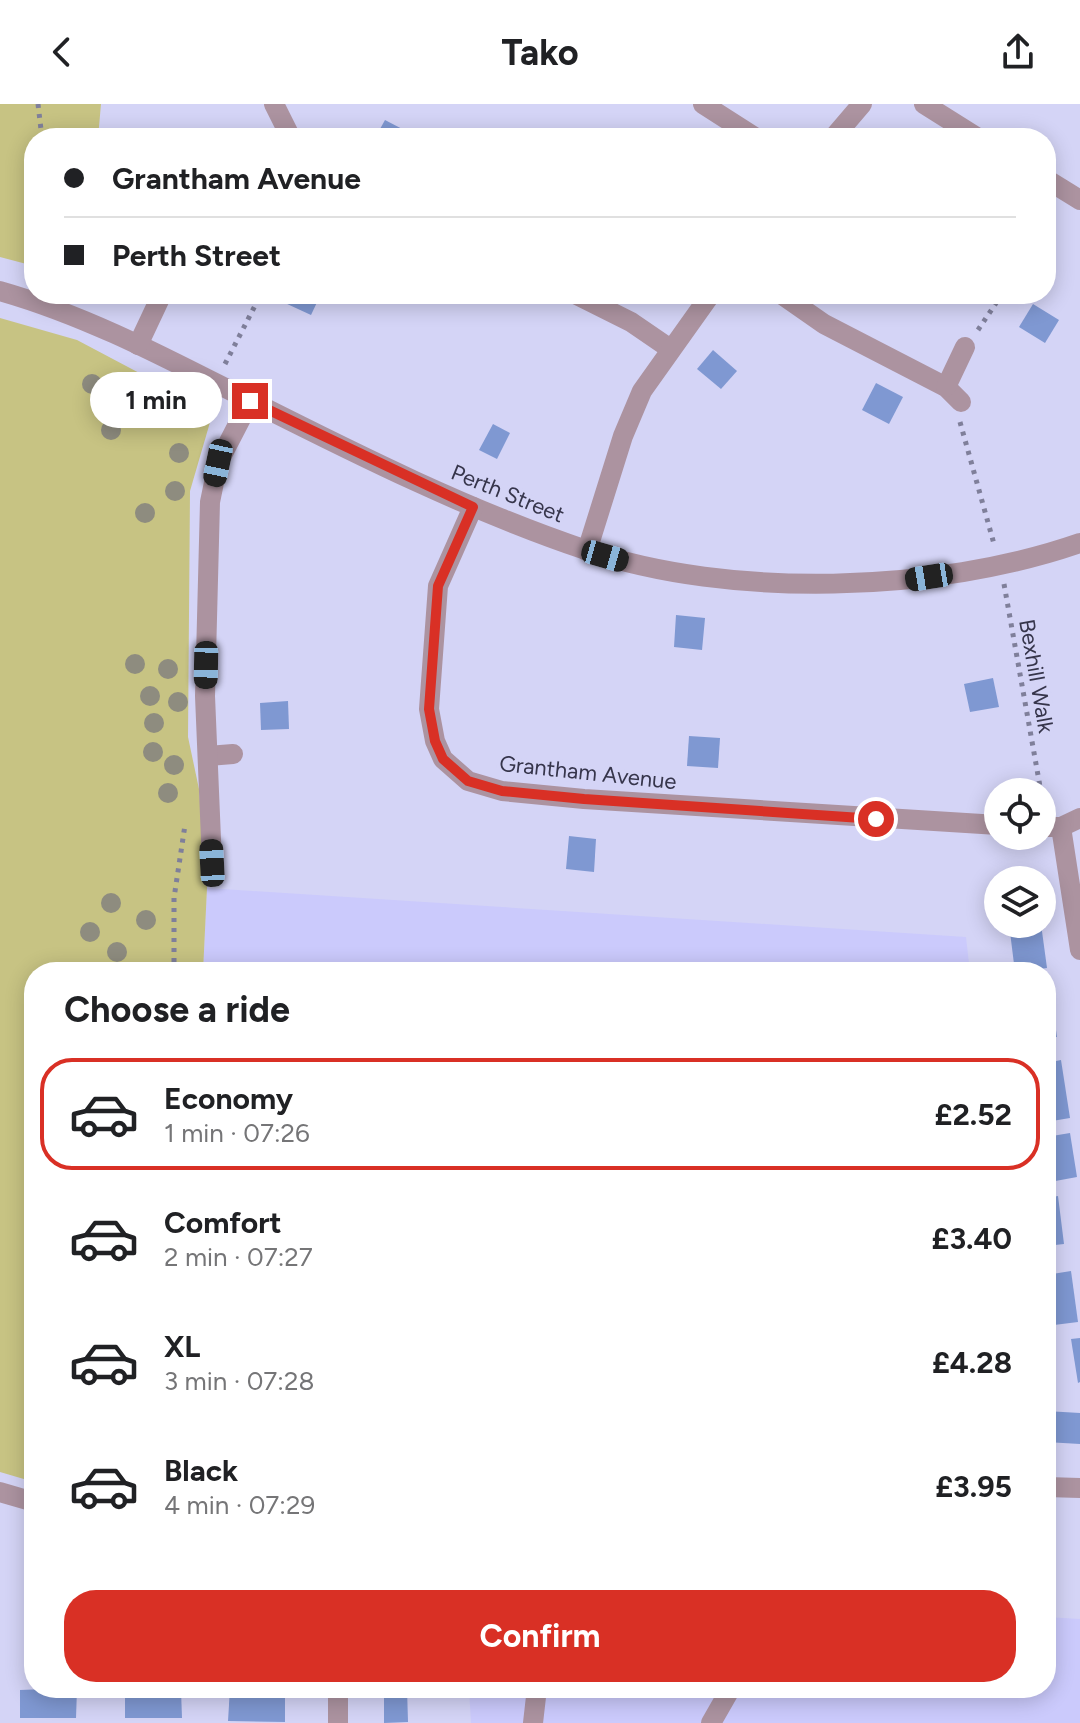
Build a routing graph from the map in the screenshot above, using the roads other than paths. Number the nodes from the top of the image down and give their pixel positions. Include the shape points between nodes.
1 (274, 104) edge
2 (703, 104) edge
3 (862, 104) edge
4 (924, 104) edge
5 (286, 128) edge
6 (740, 128) edge
7 (842, 128) edge
8 (962, 128) edge
9 (1056, 185) edge
10 (1080, 200) edge
11 (0, 291) edge
12 (24, 299) edge
13 (39, 304) edge
14 (157, 304) edge
15 (595, 304) edge
16 (703, 304) edge
17 (795, 304) edge
18 (138, 345) junction
19 (965, 347) road end
20 (669, 348) junction
21 (946, 387) junction
22 (250, 401) junction
23 (961, 402) road end
24 (473, 507) junction
25 (1080, 543) edge
26 (587, 551) junction
27 (233, 754) dead end
28 (208, 756) junction
29 (984, 824) edge
30 (1061, 824) edge
31 (212, 863) dead end
32 (1080, 950) edge
33 (1056, 1487) edge
34 (1080, 1488) edge
35 (0, 1492) edge
36 (24, 1499) edge
37 (338, 1698) edge
38 (536, 1698) edge
39 (725, 1698) edge
40 (338, 1723) edge
41 (533, 1723) edge
42 (711, 1723) edge

1 - 5 street
2 - 6 street
3 - 7 street
4 - 8 street
9 - 10 street
11 - 12 street, Perth Street
13 - 18 street, Perth Street
14 - 18 street
15 - 20 street
16 - 20 street
17 - 21 street
18 - 22 street, Perth Street
19 - 21 street
20 - 26 street via 642,391 623,436
21 - 23 street
22 - 24 street, Perth Street
22 - 28 street via 218,463 210,502
24 - 26 street, Perth Street
24 - 29 street, Grantham Avenue via 438,586 429,709 443,759 468,781 502,791 584,799
25 - 26 street, Perth Street via 1001,567 905,581 780,583 694,574
27 - 28 street
28 - 31 street
30 - 32 street
33 - 34 street
35 - 36 street
37 - 40 street
38 - 41 street
39 - 42 street

